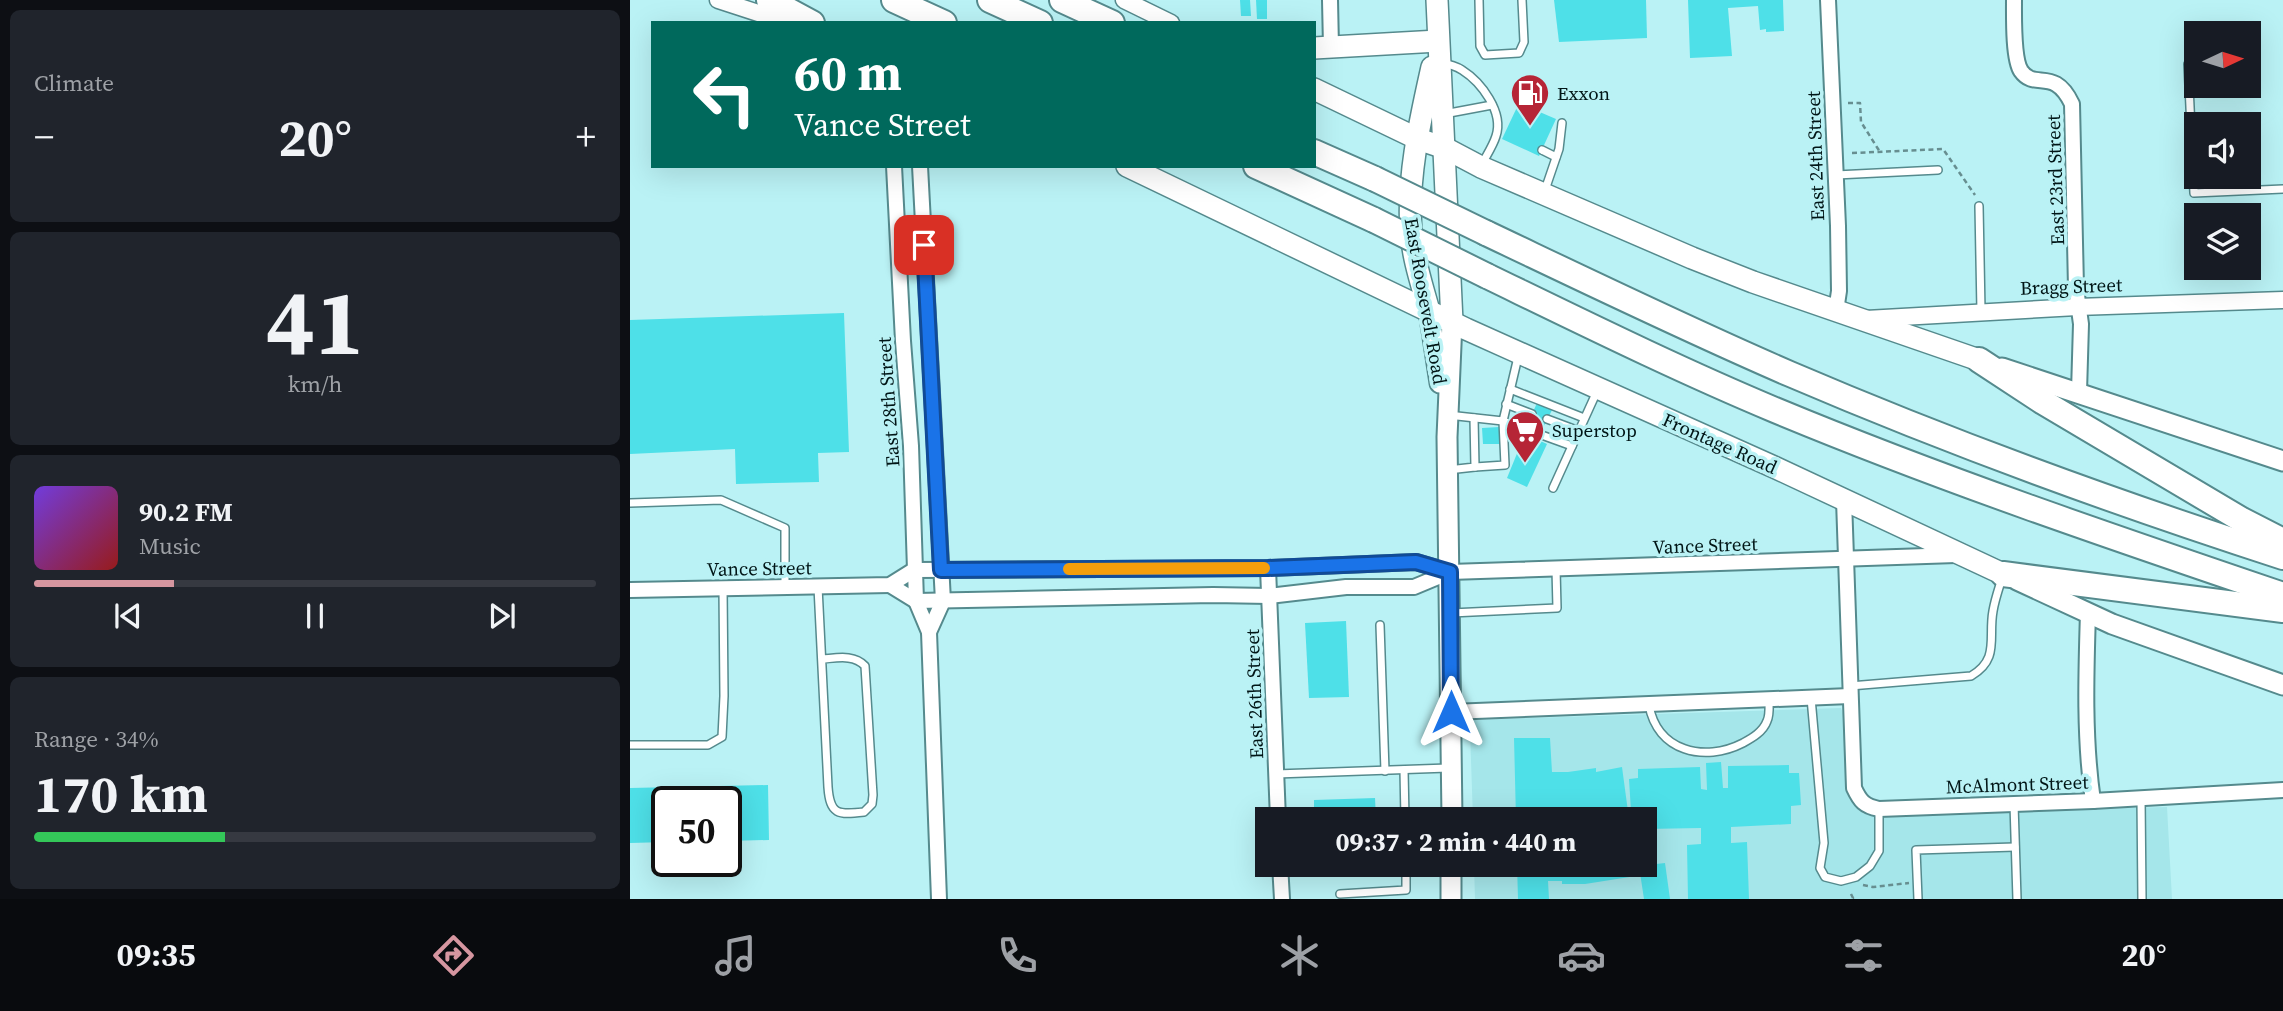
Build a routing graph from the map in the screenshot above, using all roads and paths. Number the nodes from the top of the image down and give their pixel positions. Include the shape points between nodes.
1 (718, 0) edge
2 (769, 0) edge
3 (894, 0) edge
4 (990, 0) edge
5 (1062, 0) edge
6 (1124, 0) edge
7 (1330, 0) edge
8 (1437, 0) edge
9 (1479, 0) edge
10 (1522, 0) edge
11 (1828, 0) edge
12 (2014, 0) edge
13 (783, 21) edge
14 (808, 21) edge
15 (940, 21) edge
16 (1036, 21) edge
17 (1108, 21) edge
18 (1167, 21) edge
19 (1323, 47) edge
20 (1437, 55) junction
21 (1316, 90) edge
22 (2190, 98) edge
23 (1860, 103) dead end
24 (1492, 105) junction
25 (1443, 114) junction
26 (1562, 123) dead end
27 (1418, 139) junction
28 (1446, 148) junction
29 (1542, 150) dead end
30 (1880, 152) dead end
31 (1316, 153) edge
32 (1556, 157) junction
33 (1481, 167) junction
34 (894, 168) edge
35 (920, 168) edge
36 (1131, 168) edge
37 (1260, 168) edge
38 (1938, 170) dead end
39 (1836, 175) junction
40 (2283, 189) edge
41 (1544, 194) junction
42 (1979, 205) dead end
43 (2283, 300) edge
44 (2077, 307) junction
45 (1429, 311) junction
46 (1836, 311) junction
47 (1981, 311) junction
48 (1860, 319) junction
49 (1452, 322) junction
50 (1519, 353) junction
51 (1979, 360) junction
52 (1598, 388) junction
53 (1510, 389) junction
54 (2079, 392) junction
55 (1506, 404) junction
56 (1532, 414) dead end
57 (1448, 415) junction
58 (1474, 418) junction
59 (1584, 418) junction
60 (1547, 419) dead end
61 (1503, 421) junction
62 (1579, 431) junction
63 (1447, 437) junction
64 (1572, 446) junction
65 (2283, 461) edge
66 (1475, 467) junction
67 (1448, 470) junction
68 (1553, 488) dead end
69 (1844, 500) junction
70 (630, 503) edge
71 (2283, 541) edge
72 (1961, 555) junction
73 (2283, 557) edge
74 (1846, 560) junction
75 (1268, 568) junction
76 (1556, 569) junction
77 (914, 570) junction
78 (941, 570) junction
79 (1450, 572) junction
80 (2003, 573) junction
81 (890, 585) junction
82 (785, 587) junction
83 (818, 587) junction
84 (723, 588) junction
85 (630, 590) edge
86 (2283, 595) edge
87 (1269, 596) junction
88 (916, 601) junction
89 (943, 601) junction
90 (2283, 610) edge
91 (1450, 613) junction
92 (2088, 614) junction
93 (1380, 625) dead end
94 (929, 632) junction
95 (822, 659) junction
96 (2283, 685) edge
97 (1850, 691) junction
98 (1811, 698) junction
99 (1769, 700) junction
100 (1649, 705) junction
101 (1451, 712) junction
102 (630, 746) edge
103 (1452, 768) junction
104 (1404, 770) junction
105 (1385, 771) junction
106 (1276, 774) junction
107 (2283, 790) edge
108 (2141, 798) junction
109 (2093, 801) junction
110 (2014, 804) junction
111 (1277, 807) edge
112 (1405, 807) edge
113 (1452, 807) edge
114 (1879, 808) junction
115 (2015, 847) junction
116 (1281, 877) edge
117 (1406, 877) edge
118 (1451, 877) edge
119 (1910, 883) dead end
120 (1863, 885) dead end
121 (1340, 894) dead end
122 (1851, 894) dead end
123 (939, 899) edge
124 (1282, 899) edge
125 (1451, 899) edge
126 (1852, 899) edge
127 (1918, 899) edge
128 (2017, 899) edge
129 (2142, 899) edge

1 - 13 street
2 - 14 highway
3 - 15 highway
4 - 16 highway
5 - 17 highway
6 - 18 street
7 - 19 street
8 - 20 main road, East Roosevelt Road
9 - 10 lane via 1480,46 1485,55 1519,53 1524,42
11 - 39 street, East 24th Street
12 - 44 street, East 23rd Street via 2021,72 2034,80 2051,80 2072,104
19 - 20 main road
20 - 24 lane via 1475,80
20 - 25 main road, East Roosevelt Road
20 - 27 main road, East Roosevelt Road
21 - 27 main road
22 - 40 lane via 2194,193
23 - 30 path via 1861,122
24 - 25 lane
24 - 33 lane via 1500,135
25 - 28 main road, East Roosevelt Road
26 - 32 lane
27 - 28 main road
27 - 45 main road, East Roosevelt Road via 1411,231
28 - 33 main road
28 - 49 main road, East Roosevelt Road
29 - 32 lane
31 - 73 highway, bridge via 1711,339 1872,408 2038,473
32 - 41 lane
33 - 41 main road
34 - 77 street, East 28th Street
35 - 78 street, East 28th Street
36 - 45 main road, Frontage Road
37 - 86 highway, bridge via 1676,367 1776,410 2047,514
38 - 39 lane
39 - 46 street, East 24th Street
41 - 46 main road via 1692,258
42 - 47 lane
43 - 44 street, Bragg Street
44 - 47 street, Bragg Street
44 - 54 street, East 23rd Street via 2081,324
45 - 49 main road, Frontage Road
45 - 63 main road, East Roosevelt Road
46 - 48 main road
47 - 48 street, Bragg Street
48 - 51 main road
49 - 50 main road, Frontage Road
49 - 57 main road, East Roosevelt Road
50 - 52 main road, Frontage Road
50 - 53 lane
51 - 54 main road
51 - 71 highway
52 - 59 lane
52 - 69 main road, Frontage Road
53 - 55 lane
53 - 59 lane
54 - 65 main road
55 - 56 lane
55 - 61 lane
57 - 58 lane
57 - 63 main road, East Roosevelt Road
58 - 61 lane
58 - 66 lane
59 - 62 lane
60 - 62 lane
61 - 64 lane
61 - 66 lane via 1504,465
62 - 64 lane
63 - 67 main road, East Roosevelt Road
64 - 68 lane
66 - 67 lane
67 - 79 main road, East Roosevelt Road
69 - 72 main road, Frontage Road
69 - 74 street
70 - 82 lane via 720,500 785,528
72 - 74 street, Vance Street
72 - 80 main road, Frontage Road
74 - 76 street, Vance Street
74 - 97 street
75 - 78 street, Vance Street
75 - 79 street, Vance Street via 1416,562
75 - 87 street, East 26th Street
76 - 79 street, Vance Street
76 - 91 lane via 1556,608
77 - 78 street, Vance Street
77 - 81 street
77 - 88 street, East 28th Street
78 - 89 street, East 28th Street
79 - 87 street, Vance Street via 1415,587 1346,587
79 - 91 main road, East Roosevelt Road
80 - 90 highway
80 - 92 main road, Frontage Road
80 - 97 lane via 1984,668 1971,676
81 - 83 street, Vance Street
81 - 88 street
82 - 83 street, Vance Street
82 - 84 street, Vance Street
83 - 95 lane
84 - 85 street, Vance Street
84 - 102 lane via 722,737 708,745
87 - 89 street, Vance Street
87 - 106 street, East 26th Street
88 - 89 street, Vance Street
88 - 94 street, East 28th Street
89 - 94 street, East 28th Street
91 - 101 main road, East Roosevelt Road
92 - 96 main road, Frontage Road
92 - 109 street via 2086,672
93 - 105 lane
94 - 123 street, East 28th Street
95 - 95 lane via 829,799 839,812 864,811 872,804 873,795 865,666 851,658
97 - 98 street
97 - 114 street via 1854,788 1861,802
98 - 99 street
98 - 114 lane via 1824,843 1820,868 1825,877 1842,881 1870,866 1879,851
99 - 100 street
99 - 100 lane via 1768,719 1759,732 1718,752 1694,751 1666,738 1651,720
100 - 101 street
101 - 103 main road, East Roosevelt Road
103 - 104 lane
103 - 113 main road, East Roosevelt Road
104 - 105 lane
104 - 112 lane
105 - 106 lane
106 - 111 street, East 26th Street
107 - 108 street, McAlmont Street
108 - 109 street, McAlmont Street
108 - 129 lane
109 - 110 street, McAlmont Street
110 - 114 street, McAlmont Street
110 - 115 lane
115 - 127 lane via 1916,850
115 - 128 lane
116 - 124 street
117 - 121 lane via 1406,890
118 - 125 main road
119 - 120 path
122 - 126 path

